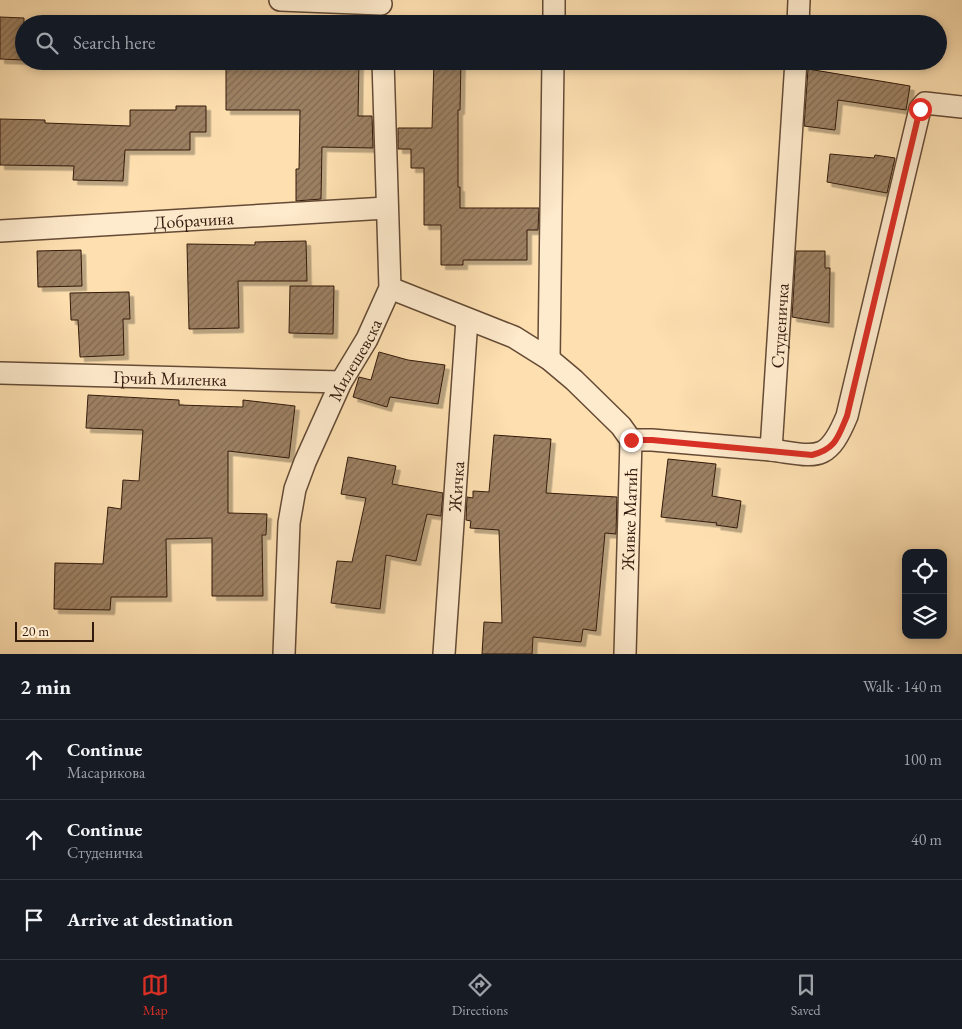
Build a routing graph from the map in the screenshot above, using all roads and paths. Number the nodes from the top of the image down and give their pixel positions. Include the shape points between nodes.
1 (280, 0) edge
2 (554, 0) edge
3 (800, 0) edge
4 (382, 9) edge
5 (554, 15) edge
6 (799, 15) edge
7 (383, 70) edge
8 (553, 70) edge
9 (795, 70) edge
10 (962, 107) edge
11 (386, 208) junction
12 (0, 231) edge
13 (390, 288) junction
14 (468, 319) junction
15 (549, 360) junction
16 (0, 373) edge
17 (341, 382) junction
18 (631, 440) junction
19 (771, 450) junction
20 (284, 654) edge
21 (444, 654) edge
22 (625, 654) edge

1 - 4 street
2 - 5 street
3 - 6 street
7 - 11 street, Милешевска
8 - 15 street
9 - 19 street, Студеничка
10 - 19 street via 925,102 920,109 847,416 837,440 826,452 812,455
11 - 12 street, Добрачина
11 - 13 street, Милешевска
13 - 14 street
13 - 17 street, Милешевска via 367,339
14 - 15 street via 514,337
14 - 21 street, Жичка
15 - 18 street via 574,380
16 - 17 street, Грчић Миленка
17 - 20 street, Милешевска via 295,489 289,523
18 - 19 street
18 - 22 street, Живке Матић

